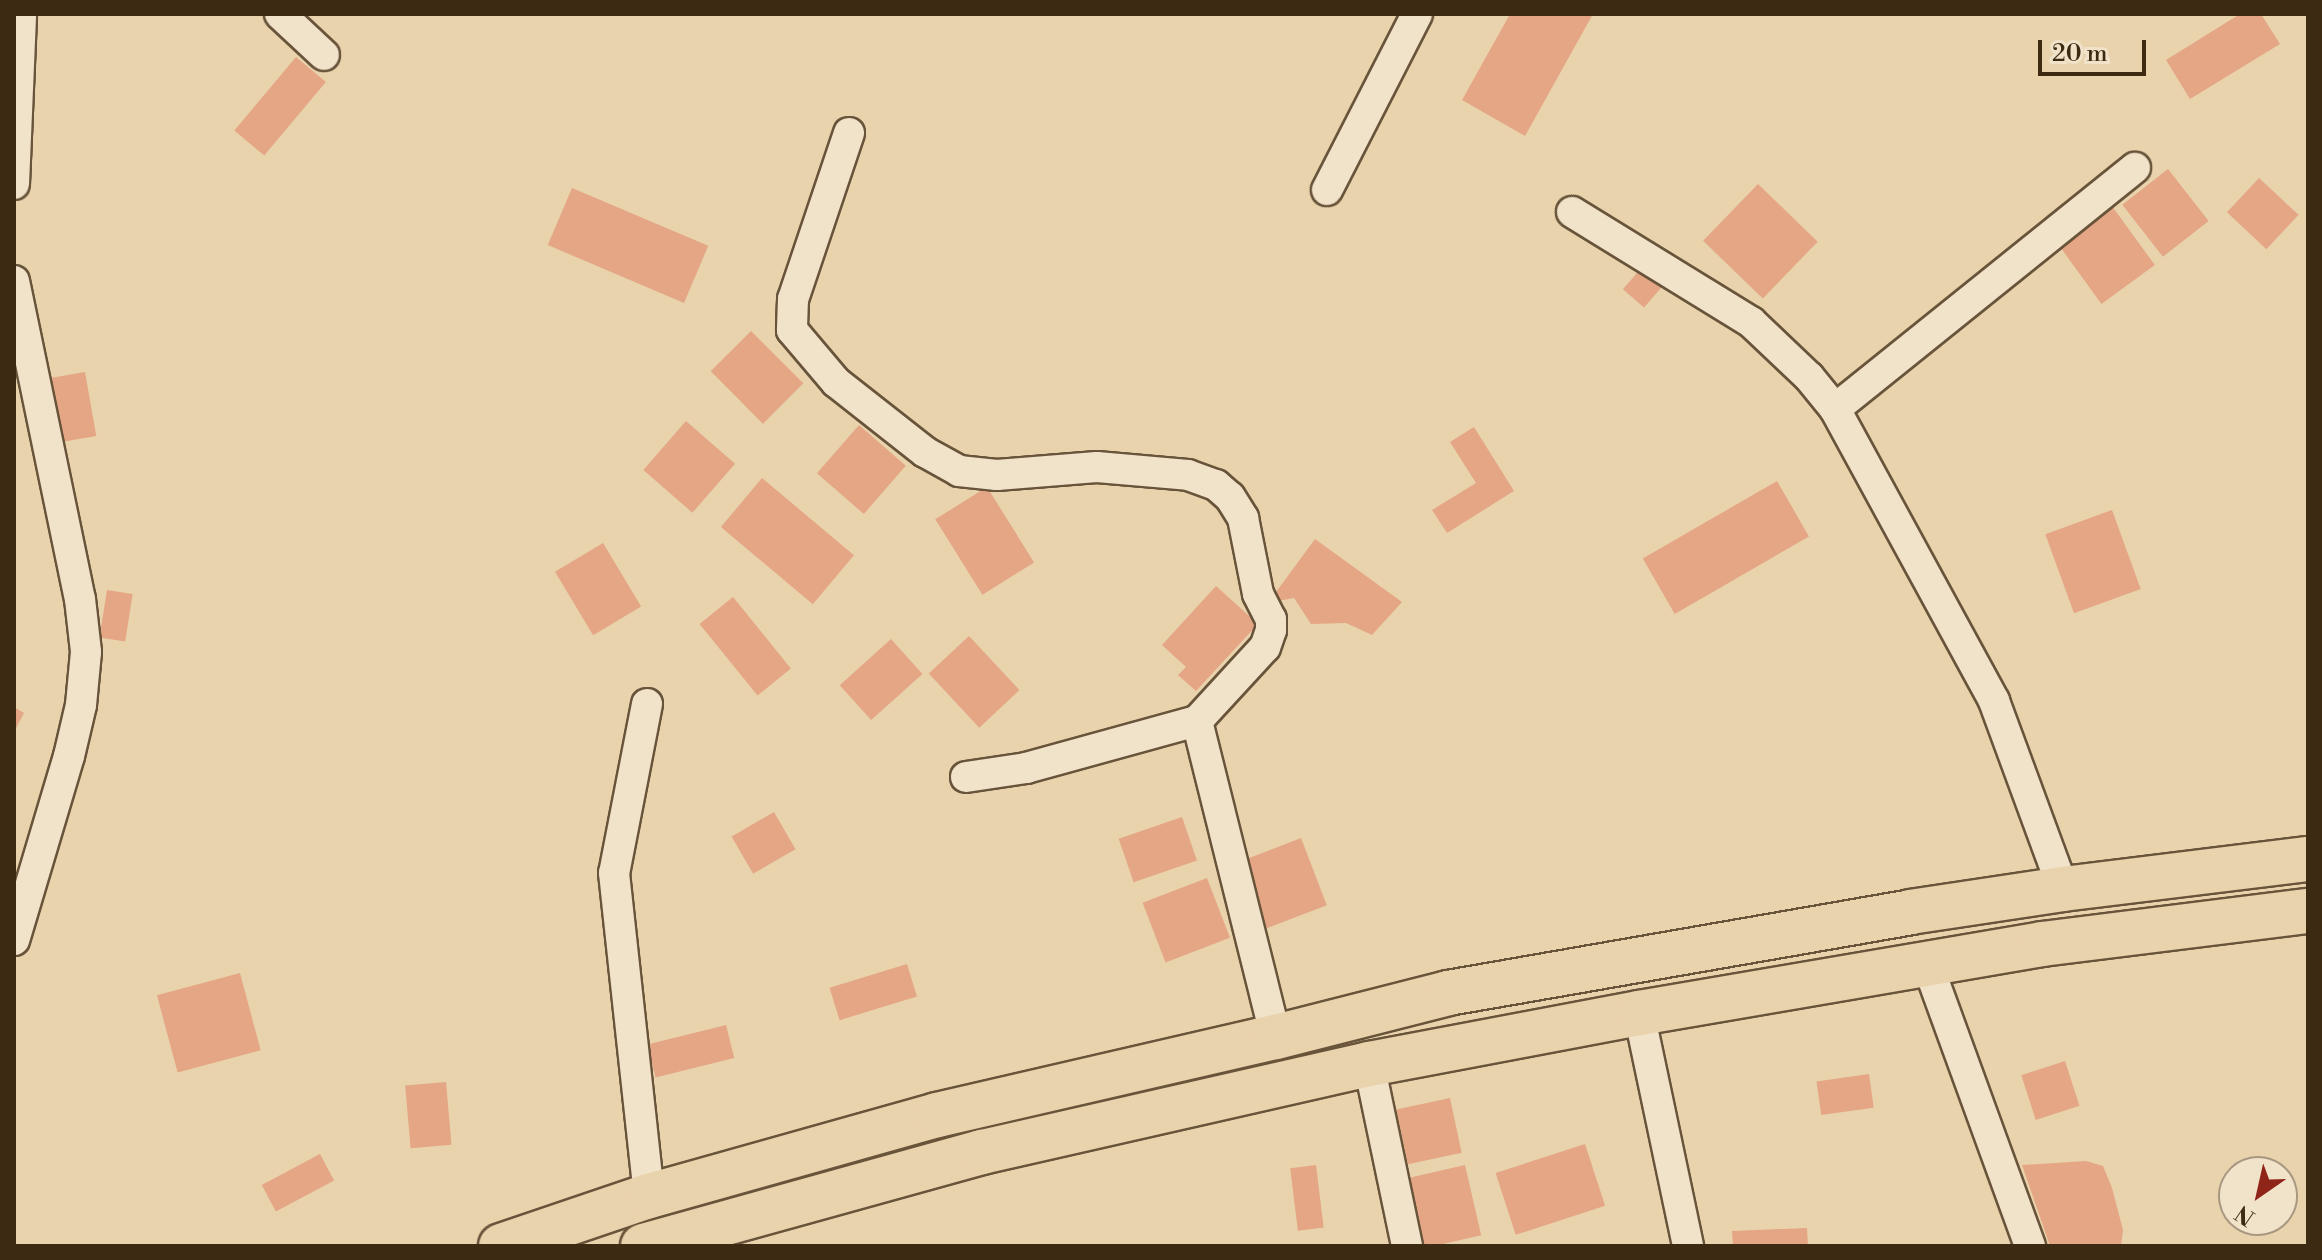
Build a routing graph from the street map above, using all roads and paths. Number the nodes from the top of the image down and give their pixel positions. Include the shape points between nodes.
1 (21, 14) edge
2 (280, 14) edge
3 (1417, 14) edge
4 (324, 55) dead end
5 (849, 133) dead end
6 (2135, 168) dead end
7 (14, 184) edge
8 (1327, 190) dead end
9 (1572, 212) dead end
10 (14, 281) edge
11 (1835, 409) junction
12 (647, 704) dead end
13 (1197, 721) junction
14 (966, 777) dead end
15 (2308, 859) edge
16 (2063, 889) junction
17 (2308, 911) edge
18 (14, 940) edge
19 (1927, 963) junction
20 (1639, 1013) junction
21 (1276, 1037) junction
22 (1369, 1064) junction
23 (649, 1196) junction
24 (501, 1246) edge
25 (643, 1246) edge
26 (1407, 1246) edge
27 (1688, 1246) edge
28 (2030, 1246) edge

1 - 7 street
2 - 4 street
3 - 8 street
5 - 13 street via 793,299 792,330 836,382 925,452 959,471 997,475 1097,467 1188,475 1216,485 1230,497 1243,518 1271,630 1265,647
6 - 11 street
9 - 11 street via 1751,322
10 - 18 street via 80,599 86,652 69,756
11 - 16 street via 1994,701
12 - 23 street via 614,873
13 - 14 street via 1026,768
13 - 21 street
15 - 16 main road
16 - 21 main road via 1448,993
17 - 19 main road
19 - 20 main road
19 - 28 street
20 - 22 main road
20 - 27 street
21 - 23 main road via 937,1115
22 - 25 main road via 982,1152
22 - 26 street
23 - 24 main road

